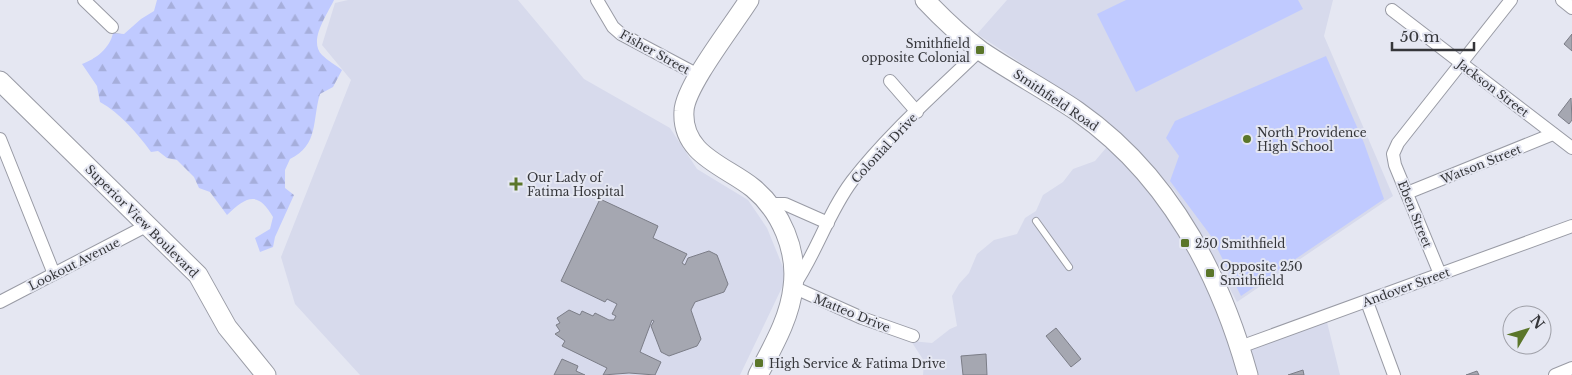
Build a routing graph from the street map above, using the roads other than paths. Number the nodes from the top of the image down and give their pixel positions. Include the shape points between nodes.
1 (84, 0) edge
2 (597, 0) edge
3 (925, 0) edge
4 (1511, 0) edge
5 (1562, 0) edge
6 (747, 1) edge
7 (1572, 8) edge
8 (1392, 10) dead end
9 (112, 27) dead end
10 (980, 50) junction
11 (1461, 64) junction
12 (700, 76) junction
13 (0, 81) edge
14 (890, 81) dead end
15 (916, 112) junction
16 (1553, 134) junction
17 (0, 138) edge
18 (1572, 148) edge
19 (1407, 193) junction
20 (770, 204) junction
21 (1036, 221) dead end
22 (828, 223) junction
23 (148, 226) junction
24 (1572, 226) edge
25 (1069, 266) dead end
26 (54, 274) junction
27 (1440, 274) junction
28 (793, 287) junction
29 (0, 302) edge
30 (1367, 302) junction
31 (913, 336) dead end
32 (1240, 348) junction
33 (1572, 368) edge
34 (266, 375) edge
35 (758, 375) edge
36 (1248, 375) edge
37 (1394, 375) edge
38 (1554, 375) edge

1 - 9 street
2 - 12 street, Fisher Street via 621,34
3 - 10 main road, Smithfield Road
4 - 11 street
5 - 7 street
6 - 12 main road
8 - 11 street, Jackson Street
10 - 15 street, Colonial Drive
10 - 32 main road, Smithfield Road via 1077,111 1134,159 1163,193 1194,241 1218,289
11 - 16 street, Jackson Street
11 - 19 street, Eben Street via 1398,143 1393,154
12 - 20 main road via 684,111 687,134 701,154 754,189
13 - 23 main road, Superior View Boulevard
14 - 15 street
15 - 22 street, Colonial Drive via 852,182
16 - 18 street, Jackson Street
16 - 19 street, Watson Street
17 - 26 street
19 - 27 street, Eben Street
20 - 22 street via 785,204
20 - 28 main road via 788,243 793,263
21 - 25 lane
22 - 28 street, Colonial Drive
23 - 26 street, Lookout Avenue
23 - 34 main road, Superior View Boulevard via 198,275 226,327
24 - 27 street, Andover Street
26 - 29 street, Lookout Avenue
27 - 30 street, Andover Street
28 - 31 street, Matteo Drive via 862,318
28 - 35 main road via 783,322
30 - 32 street, Andover Street
30 - 37 street
32 - 36 main road, Smithfield Road
33 - 38 street

